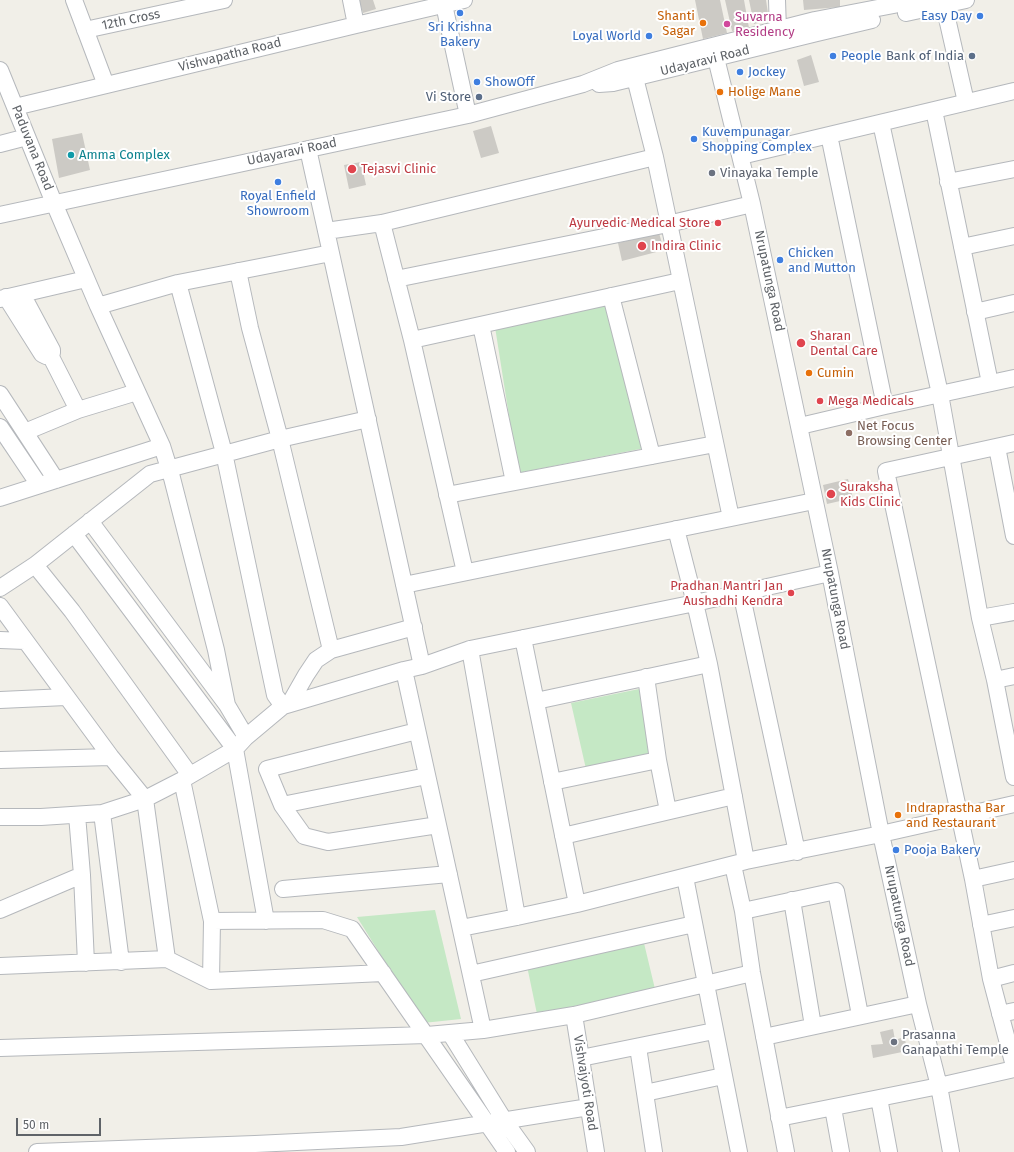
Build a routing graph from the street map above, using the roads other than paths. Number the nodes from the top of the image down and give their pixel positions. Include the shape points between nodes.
1 (74, 0) edge
2 (224, 0) edge
3 (350, 0) edge
4 (464, 0) edge
5 (777, 0) edge
6 (920, 0) edge
7 (966, 0) edge
8 (444, 2) edge
9 (889, 3) edge
10 (944, 5) junction
11 (356, 25) junction
12 (85, 30) junction
13 (779, 36) junction
14 (714, 52) junction
15 (0, 70) edge
16 (635, 78) junction
17 (583, 84) junction
18 (106, 85) junction
19 (1014, 91) edge
20 (966, 102) junction
21 (15, 107) junction
22 (934, 110) junction
23 (468, 115) junction
24 (881, 123) junction
25 (829, 135) junction
26 (28, 138) junction
27 (0, 144) edge
28 (308, 149) junction
29 (741, 156) junction
30 (655, 158) junction
31 (1014, 169) edge
32 (948, 182) junction
33 (54, 203) junction
34 (752, 204) junction
35 (0, 215) edge
36 (382, 223) junction
37 (668, 224) junction
38 (326, 231) junction
39 (1014, 236) edge
40 (962, 247) junction
41 (331, 252) junction
42 (238, 270) junction
43 (86, 279) junction
44 (396, 279) junction
45 (680, 281) junction
46 (178, 283) junction
47 (611, 296) junction
48 (9, 297) edge
49 (1014, 303) edge
50 (98, 306) junction
51 (975, 312) junction
52 (481, 325) junction
53 (412, 340) junction
54 (1014, 378) edge
55 (990, 383) junction
56 (137, 392) junction
57 (0, 394) edge
58 (940, 394) junction
59 (885, 406) junction
60 (78, 410) junction
61 (368, 419) junction
62 (800, 426) junction
63 (0, 427) edge
64 (25, 432) junction
65 (280, 439) junction
66 (715, 444) junction
67 (1014, 444) edge
68 (162, 446) junction
69 (997, 447) junction
70 (224, 454) junction
71 (652, 456) junction
72 (951, 457) junction
73 (169, 468) junction
74 (56, 480) junction
75 (514, 482) junction
76 (39, 485) junction
77 (447, 495) junction
78 (0, 498) edge
79 (814, 501) junction
80 (1011, 501) edge
81 (731, 518) junction
82 (90, 521) junction
83 (676, 529) junction
84 (74, 534) junction
85 (1014, 536) edge
86 (36, 565) junction
87 (465, 572) junction
88 (830, 574) junction
89 (404, 585) junction
90 (0, 588) edge
91 (742, 592) junction
92 (695, 603) junction
93 (0, 606) edge
94 (1014, 612) edge
95 (980, 618) junction
96 (414, 627) junction
97 (523, 638) junction
98 (0, 640) edge
99 (25, 641) junction
100 (470, 649) junction
101 (331, 650) junction
102 (708, 664) junction
103 (422, 666) junction
104 (404, 670) junction
105 (1014, 676) edge
106 (646, 677) junction
107 (995, 680) junction
108 (66, 697) junction
109 (0, 700) edge
110 (536, 701) junction
111 (227, 705) junction
112 (287, 705) junction
113 (417, 732) junction
114 (246, 737) junction
115 (1011, 743) edge
116 (235, 749) junction
117 (111, 757) junction
118 (0, 760) edge
119 (658, 760) junction
120 (427, 776) junction
121 (186, 777) junction
122 (1014, 777) edge
123 (552, 782) junction
124 (734, 796) junction
125 (145, 798) junction
126 (1014, 804) edge
127 (282, 805) junction
128 (668, 811) junction
129 (102, 813) junction
130 (77, 815) junction
131 (960, 816) junction
132 (0, 817) edge
133 (438, 825) junction
134 (881, 834) junction
135 (563, 836) junction
136 (797, 852) junction
137 (739, 863) junction
138 (1014, 870) edge
139 (449, 874) junction
140 (82, 875) junction
141 (685, 877) junction
142 (973, 879) junction
143 (283, 889) dead end
144 (792, 900) junction
145 (578, 904) junction
146 (0, 910) edge
147 (742, 911) junction
148 (517, 917) junction
149 (1014, 918) edge
150 (212, 921) junction
151 (266, 921) junction
152 (694, 924) junction
153 (981, 925) junction
154 (461, 928) junction
155 (167, 959) junction
156 (121, 962) junction
157 (86, 963) junction
158 (0, 966) edge
159 (383, 973) junction
160 (752, 973) junction
161 (1014, 973) edge
162 (471, 974) junction
163 (991, 979) junction
164 (211, 981) junction
165 (705, 985) junction
166 (918, 1004) junction
167 (1007, 1013) edge
168 (574, 1015) junction
169 (860, 1015) junction
170 (813, 1026) junction
171 (483, 1030) junction
172 (714, 1031) junction
173 (450, 1033) junction
174 (427, 1035) junction
175 (764, 1037) junction
176 (638, 1047) junction
177 (0, 1048) edge
178 (581, 1058) junction
179 (1014, 1068) edge
180 (724, 1076) junction
181 (939, 1086) junction
182 (645, 1093) junction
183 (879, 1098) junction
184 (589, 1107) junction
185 (833, 1108) junction
186 (779, 1118) junction
187 (504, 1120) junction
188 (486, 1123) junction
189 (37, 1152) edge
190 (508, 1152) edge
191 (527, 1152) edge
192 (593, 1152) edge
193 (654, 1152) edge
194 (739, 1152) edge
195 (786, 1152) edge
196 (841, 1152) edge
197 (889, 1152) edge
198 (951, 1152) edge

1 - 12 street
2 - 12 street, 12th Cross
3 - 11 street
4 - 8 street, Vishvapatha Road
5 - 13 street
6 - 9 street, Udayaravi Road
7 - 10 street, Udayaravi Road
8 - 11 street, Vishvapatha Road
8 - 23 street
9 - 13 street, Udayaravi Road via 815,20
10 - 13 street, Udayaravi Road
10 - 20 street
11 - 18 street, Vishvapatha Road
12 - 18 street
13 - 14 street, Udayaravi Road
14 - 16 street, Udayaravi Road
14 - 17 street, Udayaravi Road via 618,70
14 - 29 street, Nrupatunga Road
15 - 21 street, Paduvana Road
16 - 17 street, Udayaravi Road via 613,83
16 - 30 street
17 - 23 street, Udayaravi Road
18 - 21 street, Vishvapatha Road
19 - 20 street
20 - 22 street
21 - 26 street, Paduvana Road
22 - 24 street
22 - 32 street
23 - 28 street, Udayaravi Road
24 - 25 street
24 - 58 street
25 - 29 street
25 - 59 street
26 - 27 street
26 - 33 street, Paduvana Road
28 - 33 street, Udayaravi Road
28 - 38 street
29 - 34 street, Nrupatunga Road
30 - 36 street
30 - 37 street
31 - 32 street
32 - 40 street
33 - 35 street, Udayaravi Road
33 - 43 street, Paduvana Road
34 - 37 street
34 - 62 street, Nrupatunga Road
36 - 38 street
36 - 44 street
37 - 44 street
37 - 45 street
38 - 41 street
39 - 40 street
40 - 51 street
41 - 42 street
41 - 61 street
42 - 46 street
42 - 65 street via 250,328
43 - 48 street
43 - 50 street, Paduvana Road
44 - 53 street
45 - 47 street
45 - 66 street
46 - 50 street
46 - 70 street
47 - 52 street
47 - 71 street
48 - 60 street via 42,354 50,355
49 - 51 street
50 - 56 street, Paduvana Road
51 - 55 street
52 - 53 street
52 - 75 street
53 - 77 street
54 - 55 street
55 - 58 street
56 - 60 street
56 - 68 street, Paduvana Road
57 - 64 street
58 - 59 street
58 - 72 street
59 - 62 street
60 - 64 street
61 - 65 street
61 - 89 street
62 - 79 street, Nrupatunga Road
63 - 76 street
64 - 74 street
65 - 70 street
65 - 101 street
66 - 71 street
66 - 81 street
67 - 69 street
68 - 73 street, Paduvana Road
68 - 74 street
69 - 72 street
69 - 80 street
70 - 73 street
70 - 112 street via 275,696
71 - 75 street
72 - 95 street
72 - 131 street via 886,471
73 - 82 street via 150,474
73 - 111 street, Paduvana Road via 214,643
74 - 76 street
75 - 77 street
76 - 78 street
77 - 87 street
79 - 81 street
79 - 88 street, Nrupatunga Road
80 - 85 street
81 - 83 street
82 - 84 street
82 - 111 street
83 - 87 street
83 - 92 street
84 - 86 street
84 - 116 street
86 - 90 street
86 - 121 street via 72,612
87 - 89 street
88 - 91 street
88 - 134 street, Nrupatunga Road
89 - 96 street
91 - 92 street
91 - 136 street
92 - 97 street
92 - 102 street
93 - 99 street
94 - 95 street
95 - 107 street
96 - 101 street
96 - 103 street
97 - 100 street
97 - 110 street
98 - 99 street
99 - 108 street
100 - 103 street
100 - 148 street
101 - 112 street via 316,660
102 - 106 street
102 - 124 street
103 - 104 street
104 - 112 street
104 - 113 street
105 - 107 street
106 - 110 street
106 - 119 street
107 - 115 street
108 - 109 street
108 - 117 street
110 - 123 street
111 - 114 street
112 - 114 street
113 - 120 street
113 - 127 street via 267,769
114 - 116 street
115 - 122 street
116 - 121 street
116 - 151 street
117 - 118 street
117 - 125 street
119 - 123 street
119 - 128 street
120 - 127 street
120 - 133 street
121 - 125 street
121 - 150 street
123 - 135 street
124 - 128 street
124 - 137 street
125 - 129 street
125 - 155 street
126 - 131 street
127 - 133 street via 304,836 328,842
128 - 135 street
129 - 130 street
129 - 156 street
130 - 132 street
130 - 140 street
131 - 134 street
131 - 142 street
133 - 139 street
134 - 136 street
134 - 166 street, Nrupatunga Road
135 - 145 street
136 - 137 street
137 - 141 street
137 - 147 street
138 - 142 street
139 - 143 street
139 - 154 street
140 - 146 street
140 - 157 street
141 - 145 street
141 - 152 street
142 - 153 street
144 - 147 street
144 - 169 street via 836,891
144 - 170 street
145 - 148 street
147 - 160 street
148 - 154 street
149 - 153 street
150 - 151 street
150 - 164 street
151 - 159 street via 323,920 352,929
152 - 162 street
152 - 165 street
153 - 163 street
154 - 162 street
155 - 156 street
155 - 164 street
156 - 157 street
157 - 158 street
159 - 164 street
159 - 174 street
160 - 165 street
160 - 175 street
161 - 163 street
162 - 171 street
163 - 167 street
165 - 168 street
165 - 172 street
166 - 169 street
166 - 181 street, Nrupatunga Road
167 - 179 street
168 - 171 street
168 - 178 street, Vishvajyoti Road
169 - 170 street
170 - 175 street
171 - 173 street
172 - 176 street
172 - 180 street
173 - 174 street
173 - 187 street
174 - 177 street
174 - 188 street
175 - 186 street
176 - 178 street
176 - 182 street
178 - 184 street, Vishvajyoti Road
179 - 181 street
180 - 182 street
180 - 194 street
181 - 183 street
181 - 198 street, Nrupatunga Road
182 - 193 street
183 - 185 street
183 - 197 street
184 - 187 street
184 - 192 street, Vishvajyoti Road
185 - 186 street
185 - 196 street
186 - 195 street
187 - 188 street
187 - 191 street
188 - 189 street via 401,1137
188 - 190 street

